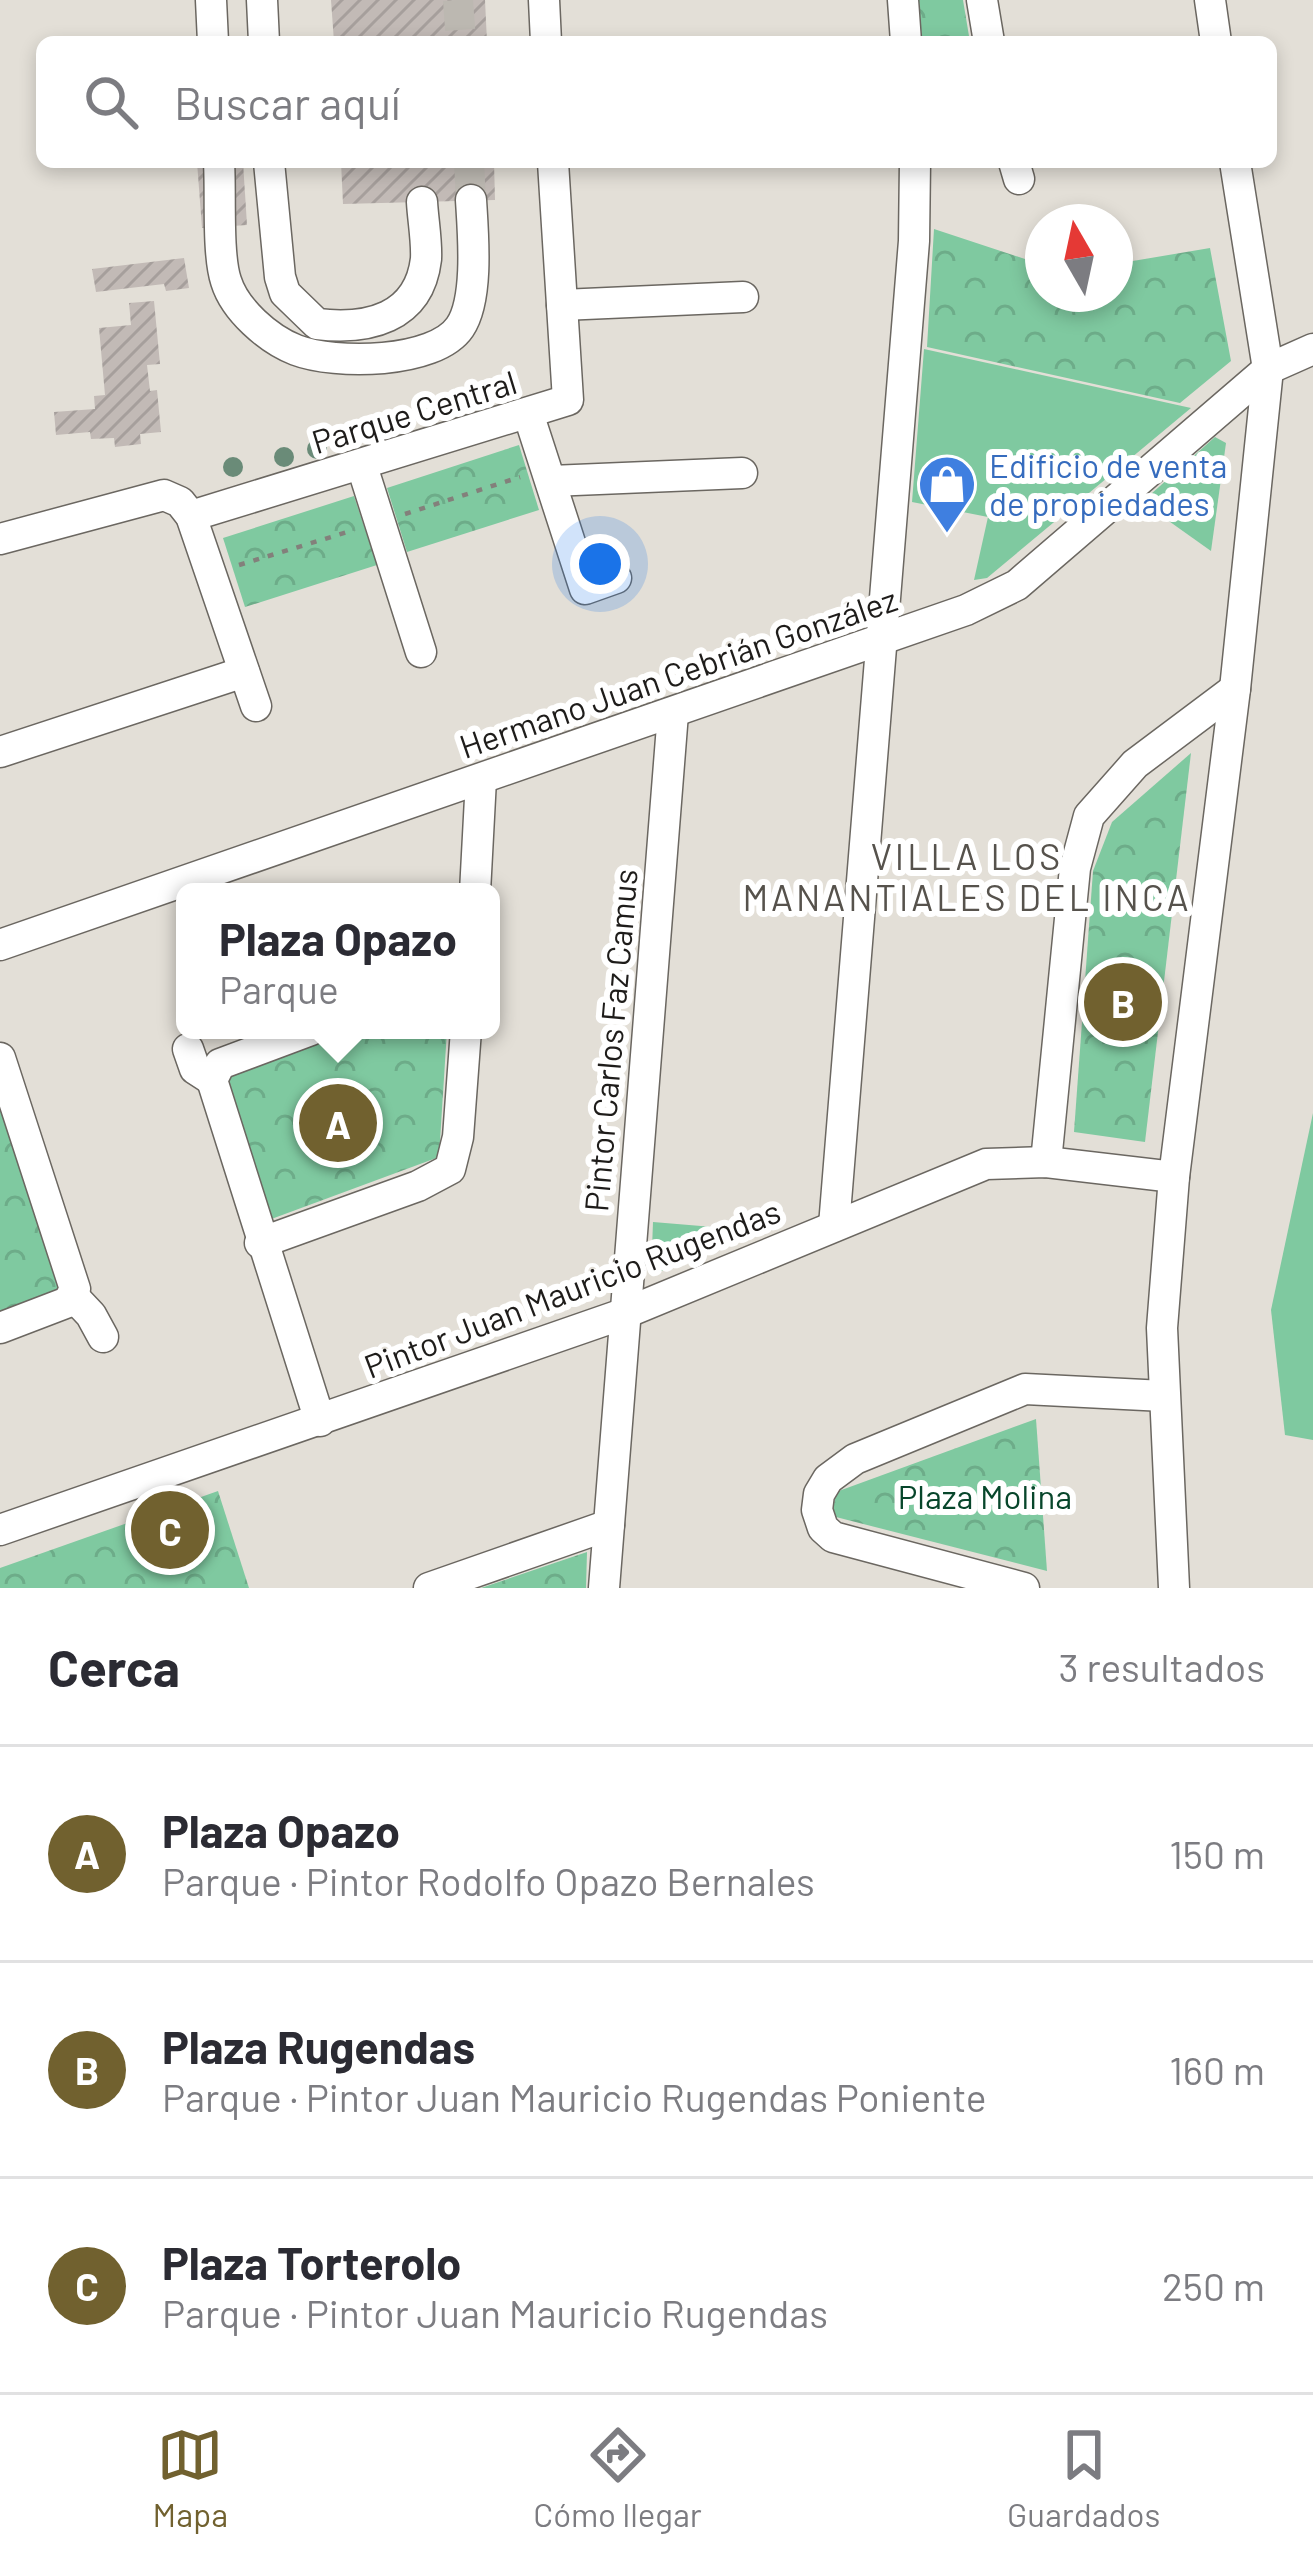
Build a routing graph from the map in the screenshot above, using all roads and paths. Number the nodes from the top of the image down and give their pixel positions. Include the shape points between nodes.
1 (211, 0) edge
2 (262, 0) edge
3 (544, 0) edge
4 (903, 0) edge
5 (982, 0) edge
6 (1210, 0) edge
7 (213, 36) edge
8 (264, 36) edge
9 (546, 36) edge
10 (906, 36) edge
11 (987, 36) edge
12 (1215, 36) edge
13 (219, 168) edge
14 (270, 168) edge
15 (553, 168) edge
16 (915, 168) edge
17 (1236, 168) edge
18 (472, 200) tunnel mouth
19 (422, 202) dead end
20 (743, 297) dead end
21 (562, 305) junction
22 (1313, 349) edge
23 (1268, 369) junction
24 (529, 413) junction
25 (362, 466) junction
26 (742, 472) dead end
27 (549, 475) junction
28 (191, 516) junction
29 (380, 522) junction
30 (0, 538) edge
31 (211, 574) junction
32 (616, 578) dead end
33 (880, 640) junction
34 (421, 652) dead end
35 (244, 672) junction
36 (1235, 688) junction
37 (256, 706) dead end
38 (673, 713) junction
39 (0, 752) edge
40 (481, 779) junction
41 (180, 883) edge
42 (475, 883) edge
43 (176, 884) edge
44 (0, 945) edge
45 (287, 1039) edge
46 (465, 1039) edge
47 (188, 1049) dead end
48 (0, 1058) edge
49 (212, 1080) junction
50 (1046, 1162) junction
51 (1174, 1177) junction
52 (834, 1226) junction
53 (260, 1243) junction
54 (74, 1297) junction
55 (623, 1314) junction
56 (0, 1328) edge
57 (103, 1337) dead end
58 (1164, 1396) junction
59 (320, 1421) junction
60 (609, 1525) junction
61 (0, 1530) edge
62 (429, 1588) edge
63 (604, 1588) edge
64 (1024, 1588) edge
65 (1174, 1588) edge

1 - 7 street
2 - 8 street
3 - 9 street
4 - 10 street
5 - 11 street
6 - 12 street
13 - 18 street via 226,280 240,305 274,339 334,358 428,350 458,330 474,257
14 - 19 street via 280,277 317,324 398,313 426,261
15 - 21 street, Parque Central
16 - 33 street
17 - 23 street
20 - 21 street
21 - 24 street, Parque Central via 568,400
22 - 23 street, Hermano Juan Cebrián González
23 - 33 street, Hermano Juan Cebrián González via 1017,585
23 - 36 street
24 - 25 street, Parque Central
24 - 27 street
25 - 28 street, Parque Central
25 - 29 street
26 - 27 street
27 - 29 path
27 - 32 street via 585,589
28 - 30 street via 164,496
28 - 31 street
29 - 31 path
29 - 34 street
31 - 35 street
33 - 38 street, Hermano Juan Cebrián González
33 - 52 street
35 - 37 street
35 - 39 street
36 - 50 street via 1135,764 1089,815 1075,868
36 - 51 street
38 - 40 street, Hermano Juan Cebrián González
38 - 55 street, Pintor Carlos Faz Camus
40 - 41 street, Hermano Juan Cebrián González
40 - 42 street
43 - 44 street, Hermano Juan Cebrián González
45 - 49 street via 220,1064
46 - 53 street via 450,1168
47 - 49 street via 195,1069
48 - 54 street
49 - 53 street
50 - 51 street, Pintor Juan Mauricio Rugendas
50 - 52 street, Pintor Juan Mauricio Rugendas via 986,1164
51 - 58 street
52 - 55 street, Pintor Juan Mauricio Rugendas
53 - 59 street
54 - 56 street
54 - 57 street
55 - 59 street, Pintor Juan Mauricio Rugendas
55 - 60 street, Pintor Carlos Faz Camus
58 - 64 street via 1025,1389 855,1459 819,1494 817,1510 832,1538
58 - 65 street
59 - 61 street, Pintor Juan Mauricio Rugendas
60 - 62 street
60 - 63 street, Pintor Carlos Faz Camus

